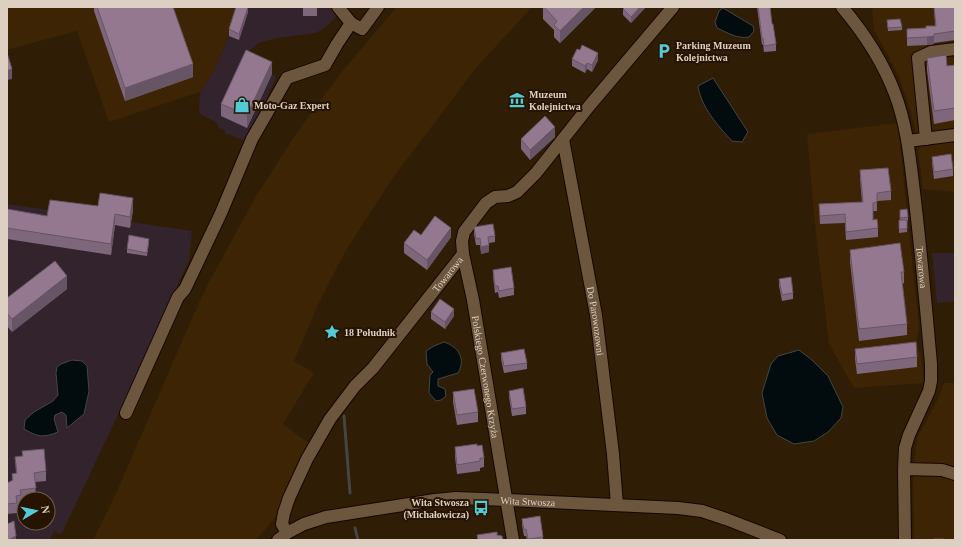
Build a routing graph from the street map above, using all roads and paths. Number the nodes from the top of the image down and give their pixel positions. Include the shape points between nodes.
1 (338, 7) edge
2 (378, 7) edge
3 (673, 7) edge
4 (842, 7) edge
5 (352, 24) junction
6 (955, 49) edge
7 (955, 135) edge
8 (563, 139) junction
9 (926, 139) junction
10 (908, 141) junction
11 (463, 254) junction
12 (126, 413) dead end
13 (904, 469) junction
14 (955, 474) edge
15 (506, 500) junction
16 (617, 505) junction
17 (282, 536) edge
18 (513, 540) edge
19 (780, 540) edge
20 (905, 540) edge

1 - 5 street
2 - 5 street via 362,29
3 - 8 street, Towarowa
4 - 10 street, Towarowa via 862,32 886,73 902,113
5 - 12 street via 325,66 287,78 252,138 221,213 185,288 178,297
6 - 9 street via 931,52 918,58
7 - 9 street
8 - 11 street, Towarowa via 517,192 495,197 486,203 464,232
8 - 16 street, Do Parowozowni via 596,315
9 - 10 street
10 - 13 street, Towarowa via 931,380 926,399 905,448
11 - 15 street, Polskiego Czerwonego Krzyża
11 - 17 street, Towarowa via 330,419 289,498 284,513
13 - 14 street via 942,470
13 - 20 street, Towarowa
15 - 16 street, Wita Stwosza
15 - 17 street, Wita Stwosza via 456,498 326,517 304,524
15 - 18 street, Polskiego Czerwonego Krzyża
16 - 19 street, Wita Stwosza via 702,511

